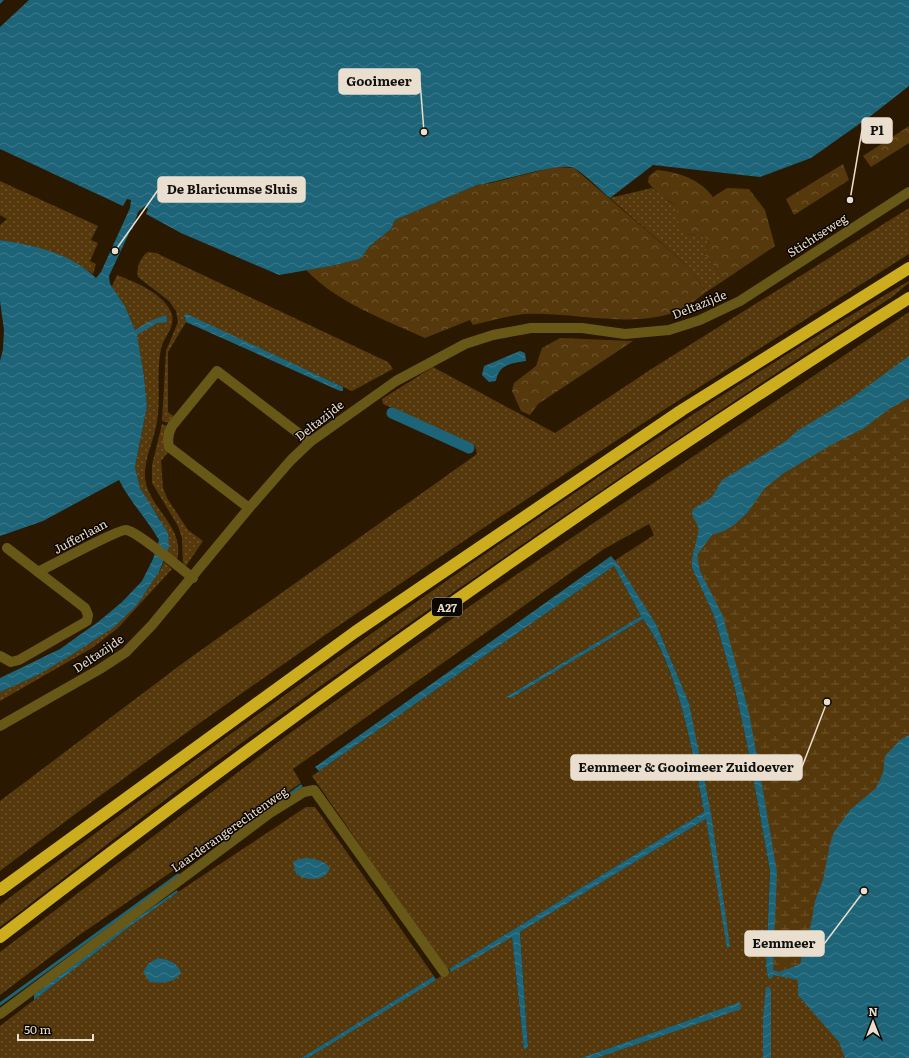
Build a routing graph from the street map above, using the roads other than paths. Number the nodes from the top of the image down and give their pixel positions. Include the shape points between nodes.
1 (909, 192) edge
2 (909, 268) edge
3 (909, 298) edge
4 (740, 301) joint
5 (310, 442) junction
6 (249, 508) junction
7 (7, 548) dead end
8 (38, 572) junction
9 (193, 578) junction
10 (0, 656) edge
11 (0, 726) edge
12 (0, 890) edge
13 (0, 937) edge
14 (444, 972) dead end
15 (0, 1014) edge

1 - 4 street, Stichtseweg
2 - 12 highway, A27 via 682,410 355,632
3 - 13 highway, A27 via 690,439 407,634 106,855
4 - 5 street, Deltazijde via 700,320 669,330 625,334 582,328 531,328 493,334 396,381
5 - 6 street, Deltazijde via 280,471
5 - 6 street via 217,371 172,426 168,443
6 - 9 street, Deltazijde
7 - 8 street
8 - 9 street, Jufferlaan via 118,531 127,530 147,542
8 - 10 street via 84,608 88,615 87,621 19,660 11,662
9 - 11 street, Deltazijde via 126,652
14 - 15 street, Laarderangerechtenweg via 314,790 304,792 270,813

